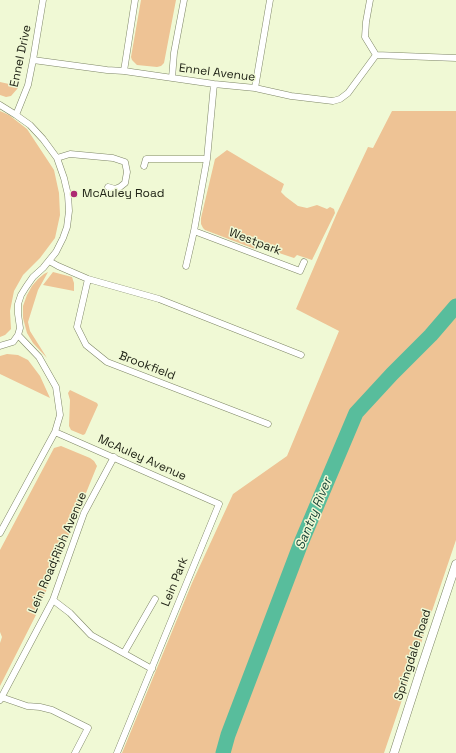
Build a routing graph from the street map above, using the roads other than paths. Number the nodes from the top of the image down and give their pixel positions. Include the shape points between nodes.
1 (43, 0) edge
2 (135, 0) edge
3 (184, 0) edge
4 (270, 0) edge
5 (370, 0) edge
6 (376, 55) junction
7 (456, 58) edge
8 (34, 60) junction
9 (124, 71) junction
10 (172, 78) junction
11 (214, 84) junction
12 (255, 88) junction
13 (0, 105) edge
14 (16, 114) junction
15 (57, 158) junction
16 (207, 159) junction
17 (144, 166) dead end
18 (108, 187) dead end
19 (194, 231) junction
20 (49, 261) junction
21 (304, 262) dead end
22 (186, 266) dead end
23 (88, 279) junction
24 (18, 335) junction
25 (0, 346) edge
26 (301, 355) dead end
27 (268, 424) dead end
28 (55, 432) junction
29 (114, 457) junction
30 (220, 504) joint
31 (0, 533) edge
32 (456, 564) edge
33 (156, 599) dead end
34 (53, 600) junction
35 (124, 654) junction
36 (152, 669) junction
37 (1, 698) edge
38 (75, 753) edge
39 (117, 753) edge
40 (394, 753) edge

1 - 8 street, Ennel Drive
2 - 9 street
3 - 10 street
4 - 12 street
5 - 6 street via 365,37
6 - 7 street
6 - 12 street, Ennel Avenue via 348,93 333,102
8 - 9 street, Ennel Avenue
8 - 14 street, Ennel Drive via 28,85
9 - 10 street, Ennel Avenue
10 - 11 street, Ennel Avenue
11 - 12 street, Ennel Avenue
11 - 16 street
13 - 14 street
14 - 15 street via 30,125
15 - 18 street via 70,154 113,158 125,162 125,183 115,189
15 - 20 street via 68,195 69,210 64,238
16 - 17 street via 146,159
16 - 19 street
19 - 21 street, Westpark via 300,271
19 - 22 street
20 - 23 street
20 - 24 street via 33,277 21,295 18,304
23 - 26 street via 159,299
23 - 27 street, Brookfield via 77,327 86,345 107,362
24 - 25 street via 13,342
24 - 28 street via 39,357 56,387 60,415
28 - 29 street, McAuley Avenue
28 - 31 street
29 - 30 street, McAuley Avenue
29 - 34 street, Lein Road;Ribh Avenue via 84,513
30 - 36 street, Lein Park
32 - 40 street, Springdale Road
33 - 35 street, Lein Park
34 - 35 street via 91,635
34 - 37 street, Lein Road;Ribh Avenue
35 - 36 street
36 - 39 street, Lein Park
37 - 38 street via 52,710 88,728

